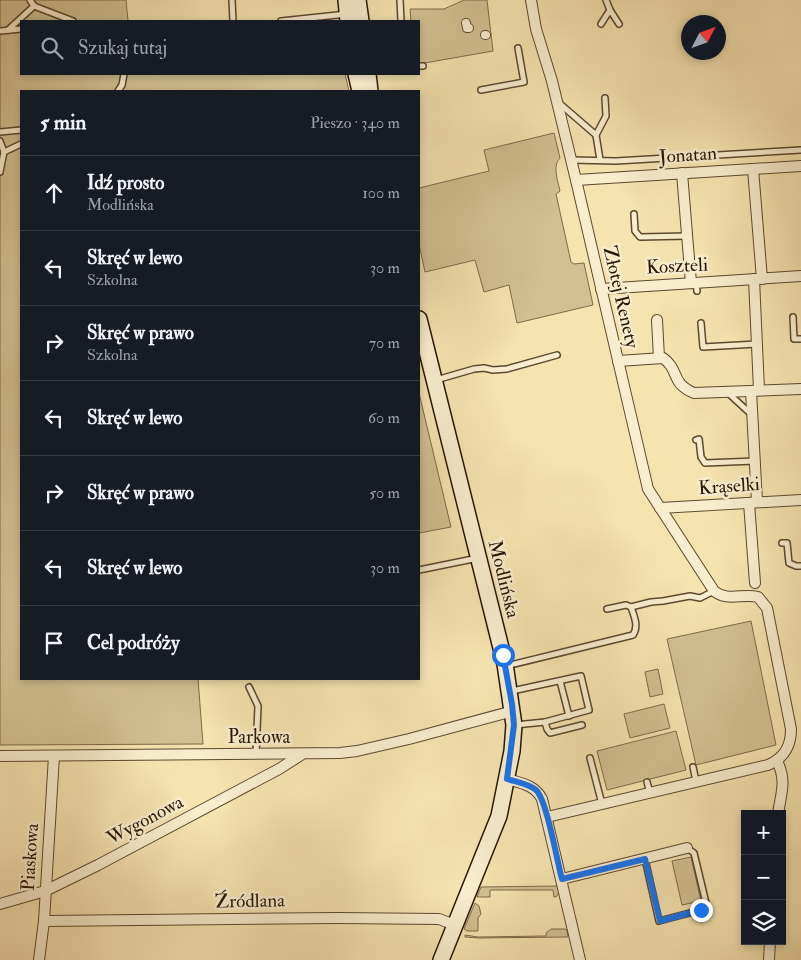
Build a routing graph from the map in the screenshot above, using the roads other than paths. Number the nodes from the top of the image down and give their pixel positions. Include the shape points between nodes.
1 (30, 0) edge
2 (232, 0) edge
3 (358, 0) edge
4 (400, 0) edge
5 (531, 0) edge
6 (606, 0) edge
7 (34, 6) junction
8 (610, 10) junction
9 (351, 14) edge
10 (70, 20) edge
11 (233, 20) edge
12 (291, 20) edge
13 (401, 20) edge
14 (601, 24) dead end
15 (619, 24) dead end
16 (20, 29) edge
17 (8, 30) junction
18 (0, 31) edge
19 (518, 48) dead end
20 (124, 75) edge
21 (356, 75) edge
22 (368, 75) edge
23 (118, 90) edge
24 (360, 90) edge
25 (370, 90) edge
26 (480, 90) dead end
27 (604, 98) dead end
28 (557, 102) junction
29 (20, 130) edge
30 (0, 132) edge
31 (596, 135) junction
32 (0, 141) edge
33 (20, 144) edge
34 (801, 150) edge
35 (4, 152) junction
36 (571, 160) junction
37 (600, 160) junction
38 (801, 166) edge
39 (753, 169) junction
40 (0, 172) edge
41 (682, 173) junction
42 (576, 180) junction
43 (634, 214) dead end
44 (687, 236) junction
45 (801, 276) edge
46 (758, 279) junction
47 (695, 286) junction
48 (601, 288) junction
49 (793, 317) dead end
50 (657, 320) dead end
51 (701, 322) dead end
52 (420, 324) edge
53 (801, 339) edge
54 (757, 344) junction
55 (557, 356) dead end
56 (659, 358) junction
57 (618, 361) junction
58 (434, 380) junction
59 (801, 388) edge
60 (755, 390) junction
61 (727, 392) junction
62 (753, 416) junction
63 (696, 440) dead end
64 (755, 461) junction
65 (801, 500) edge
66 (753, 502) junction
67 (660, 508) junction
68 (782, 543) dead end
69 (478, 558) junction
70 (801, 566) edge
71 (420, 570) edge
72 (755, 583) dead end
73 (713, 589) junction
74 (632, 607) junction
75 (607, 609) dead end
76 (506, 666) junction
77 (560, 681) junction
78 (249, 687) dead end
79 (510, 691) junction
80 (569, 716) junction
81 (514, 718) junction
82 (546, 722) junction
83 (582, 725) dead end
84 (302, 754) junction
85 (256, 755) junction
86 (0, 756) edge
87 (54, 756) junction
88 (590, 758) dead end
89 (777, 761) junction
90 (693, 767) dead end
91 (507, 779) junction
92 (647, 782) dead end
93 (696, 782) junction
94 (650, 793) junction
95 (602, 804) junction
96 (779, 810) edge
97 (546, 817) junction
98 (687, 848) joint
99 (645, 859) junction
100 (562, 879) junction
101 (45, 891) junction
102 (0, 904) edge
103 (44, 921) junction
104 (455, 925) junction
105 (770, 945) edge
106 (39, 960) edge
107 (441, 960) edge
108 (580, 960) edge
109 (769, 960) edge

1 - 7 lane
2 - 11 lane
3 - 9 main road
4 - 13 lane
5 - 28 street, Złotej Renety via 536,30
6 - 8 lane
7 - 10 lane
7 - 17 lane
8 - 14 lane
8 - 15 lane
9 - 12 lane
16 - 17 lane
17 - 18 lane
19 - 26 lane via 524,82
20 - 23 lane
21 - 24 main road
22 - 25 main road
27 - 31 lane via 606,116
28 - 31 lane
28 - 36 street, Złotej Renety
29 - 30 lane
31 - 37 lane
32 - 35 lane
33 - 35 lane
34 - 37 lane
35 - 40 lane
36 - 37 lane
36 - 42 street, Złotej Renety
38 - 39 street, Jonatan
39 - 41 street, Jonatan
39 - 46 street
41 - 42 street, Jonatan
41 - 44 street
42 - 48 street, Złotej Renety
43 - 44 lane via 635,231 640,237
44 - 47 street
45 - 46 street, Koszteli
46 - 47 street, Koszteli
46 - 54 street
47 - 48 street, Koszteli
48 - 57 street, Złotej Renety
49 - 53 lane via 794,339
50 - 56 street
51 - 54 lane via 703,347
52 - 58 main road, Modlińska
54 - 60 street
55 - 58 lane via 507,369 474,369
56 - 57 street
56 - 61 street via 669,362 677,382 684,389 694,393
57 - 67 street, Złotej Renety via 648,489
58 - 69 main road, Modlińska
59 - 60 street
60 - 61 street
60 - 62 street
61 - 62 lane
62 - 64 street
63 - 64 lane via 699,439 704,463
64 - 66 street
65 - 66 street, Krąselki
66 - 67 street, Krąselki
66 - 72 street
67 - 73 street, Złotej Renety
68 - 70 lane via 787,543 789,564
69 - 71 lane
69 - 76 main road, Modlińska
73 - 74 lane via 700,598 690,596
73 - 89 street via 726,597 758,597 767,608 791,729 789,746
74 - 75 lane via 626,604
74 - 76 lane via 636,626 633,635
76 - 79 main road, Modlińska
77 - 79 lane
77 - 80 lane
77 - 80 lane via 581,676 589,710
78 - 85 lane via 258,706
79 - 81 main road, Modlińska
80 - 82 lane
81 - 82 lane
81 - 84 street, Parkowa via 357,751
81 - 91 main road, Modlińska
82 - 83 lane via 550,733
84 - 85 street, Parkowa
84 - 101 street, Wygonowa via 98,866
85 - 87 street, Parkowa
86 - 87 street, Parkowa
87 - 101 street, Piaskowa
88 - 95 lane
89 - 93 street
89 - 96 street via 784,780
90 - 93 lane
91 - 97 street via 538,792
91 - 104 main road, Modlińska via 499,816
92 - 94 lane
93 - 94 street
94 - 95 street
95 - 97 street
97 - 100 street
98 - 99 street
98 - 99 lane via 694,853 706,903 701,910 660,921
99 - 100 street
100 - 108 street
101 - 102 street, Wygonowa
101 - 103 street, Piaskowa
103 - 104 street, Źródlana via 337,918 439,920
103 - 106 street, Piaskowa
104 - 107 main road, Modlińska
105 - 109 street

